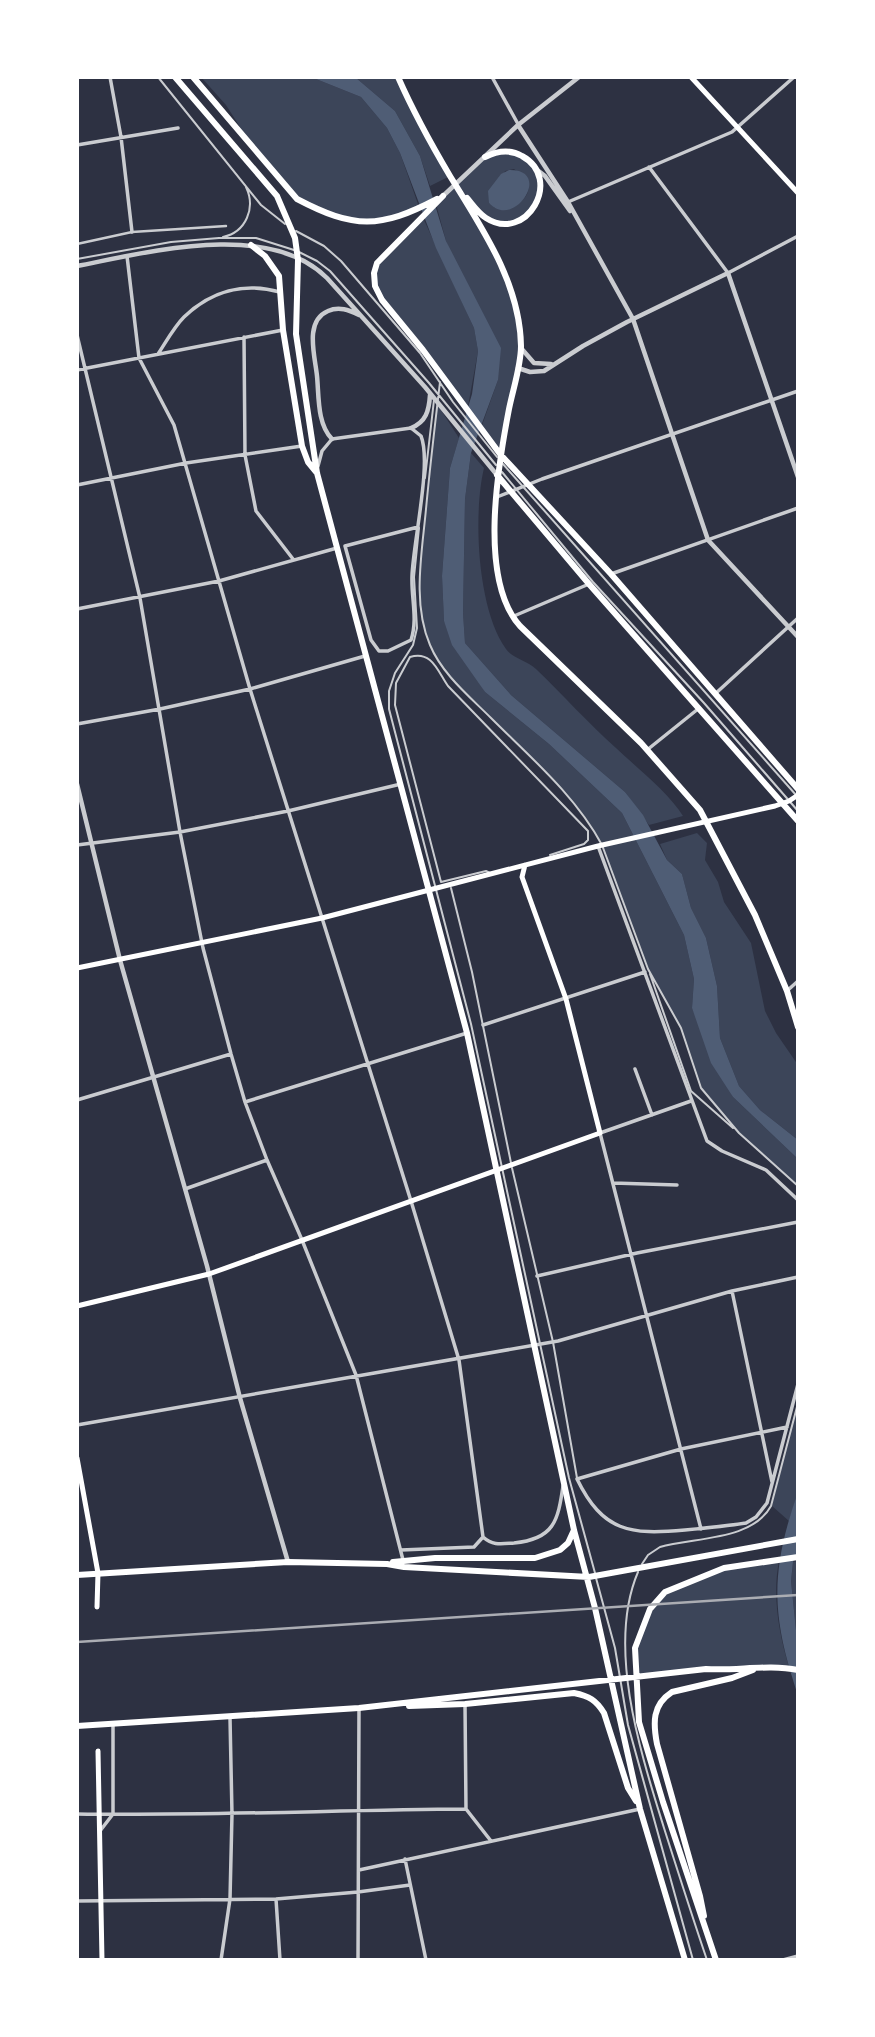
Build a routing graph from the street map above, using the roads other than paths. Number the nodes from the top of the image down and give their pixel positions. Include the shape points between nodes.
1 (110, 77) edge
2 (158, 77) edge
3 (192, 77) edge
4 (398, 77) edge
5 (492, 77) edge
6 (579, 77) edge
7 (691, 77) edge
8 (794, 77) edge
9 (177, 80) edge
10 (518, 125) junction
11 (178, 128) dead end
12 (737, 128) junction
13 (121, 137) junction
14 (77, 145) edge
15 (485, 157) junction
16 (649, 167) junction
17 (536, 169) junction
18 (244, 184) junction
19 (457, 186) junction
20 (798, 192) edge
21 (443, 196) junction
22 (568, 202) junction
23 (577, 220) junction
24 (226, 226) dead end
25 (132, 232) junction
26 (798, 236) edge
27 (219, 239) junction
28 (77, 244) edge
29 (251, 246) junction
30 (127, 257) junction
31 (77, 259) edge
32 (77, 266) edge
33 (729, 273) junction
34 (282, 292) junction
35 (363, 317) junction
36 (633, 319) junction
37 (283, 330) junction
38 (77, 335) edge
39 (244, 337) junction
40 (521, 348) junction
41 (157, 355) junction
42 (139, 358) junction
43 (555, 363) junction
44 (517, 368) junction
45 (85, 369) junction
46 (77, 370) edge
47 (441, 381) junction
48 (798, 391) edge
49 (435, 397) junction
50 (455, 400) junction
51 (771, 401) junction
52 (445, 409) junction
53 (411, 428) junction
54 (672, 435) junction
55 (332, 439) junction
56 (302, 446) junction
57 (245, 455) junction
58 (500, 457) junction
59 (186, 463) junction
60 (498, 472) junction
61 (317, 473) junction
62 (798, 477) edge
63 (112, 478) junction
64 (77, 485) edge
65 (526, 485) junction
66 (514, 490) junction
67 (496, 498) junction
68 (798, 508) edge
69 (418, 527) junction
70 (708, 540) junction
71 (345, 546) junction
72 (336, 549) junction
73 (294, 560) junction
74 (611, 574) junction
75 (219, 581) junction
76 (589, 584) junction
77 (140, 598) junction
78 (77, 609) edge
79 (512, 616) junction
80 (798, 618) edge
81 (787, 627) junction
82 (798, 637) edge
83 (365, 656) junction
84 (250, 689) junction
85 (715, 694) junction
86 (699, 708) junction
87 (160, 709) junction
88 (77, 724) edge
89 (647, 750) junction
90 (77, 784) edge
91 (402, 784) junction
92 (798, 794) edge
93 (786, 802) junction
94 (288, 811) junction
95 (798, 811) edge
96 (707, 820) junction
97 (798, 821) edge
98 (180, 832) junction
99 (92, 843) junction
100 (77, 845) edge
101 (600, 845) junction
102 (547, 859) junction
103 (525, 865) junction
104 (509, 870) junction
105 (492, 874) junction
106 (522, 877) junction
107 (450, 885) junction
108 (432, 889) junction
109 (322, 918) junction
110 (202, 942) junction
111 (120, 960) junction
112 (77, 968) edge
113 (646, 971) junction
114 (798, 981) edge
115 (787, 991) junction
116 (566, 999) junction
117 (483, 1025) junction
118 (798, 1027) edge
119 (467, 1033) junction
120 (232, 1054) junction
121 (368, 1065) junction
122 (635, 1069) dead end
123 (153, 1077) junction
124 (77, 1100) edge
125 (691, 1101) junction
126 (245, 1102) junction
127 (652, 1115) junction
128 (600, 1133) junction
129 (739, 1133) junction
130 (267, 1160) junction
131 (511, 1165) junction
132 (500, 1169) junction
133 (613, 1183) junction
134 (677, 1185) dead end
135 (798, 1186) edge
136 (185, 1189) junction
137 (798, 1200) edge
138 (411, 1201) junction
139 (798, 1222) edge
140 (302, 1240) junction
141 (631, 1254) junction
142 (209, 1274) junction
143 (537, 1276) junction
144 (798, 1277) edge
145 (732, 1291) junction
146 (77, 1306) edge
147 (647, 1317) junction
148 (553, 1342) junction
149 (538, 1345) junction
150 (459, 1360) junction
151 (356, 1375) junction
152 (798, 1384) edge
153 (240, 1398) junction
154 (798, 1403) edge
155 (77, 1425) edge
156 (787, 1427) junction
157 (762, 1433) junction
158 (681, 1449) junction
159 (77, 1458) edge
160 (577, 1479) junction
161 (773, 1484) junction
162 (563, 1485) junction
163 (701, 1528) junction
164 (573, 1530) junction
165 (483, 1537) junction
166 (798, 1539) edge
167 (401, 1550) junction
168 (798, 1557) edge
169 (403, 1560) junction
170 (288, 1562) junction
171 (387, 1564) junction
172 (98, 1573) junction
173 (77, 1575) edge
174 (97, 1607) dead end
175 (760, 1668) junction
176 (798, 1670) edge
177 (465, 1704) junction
178 (359, 1708) junction
179 (230, 1715) junction
180 (113, 1723) junction
181 (77, 1726) edge
182 (98, 1751) dead end
183 (466, 1809) junction
184 (640, 1809) junction
185 (359, 1810) junction
186 (77, 1814) edge
187 (99, 1814) junction
188 (113, 1814) junction
189 (232, 1814) junction
190 (100, 1831) junction
191 (491, 1841) junction
192 (405, 1859) junction
193 (359, 1870) junction
194 (411, 1885) junction
195 (358, 1892) junction
196 (230, 1899) junction
197 (276, 1899) junction
198 (77, 1901) edge
199 (101, 1901) junction
200 (706, 1932) junction
201 (798, 1956) edge
202 (102, 1960) edge
203 (221, 1960) edge
204 (280, 1960) edge
205 (358, 1960) edge
206 (426, 1960) edge
207 (685, 1960) edge
208 (693, 1960) edge
209 (707, 1960) edge
210 (716, 1960) edge
211 (783, 1960) edge

1 - 13 street
2 - 18 lane
3 - 21 main road via 297,199 340,219 381,221 409,214
4 - 19 main road
5 - 10 street
6 - 10 street
7 - 12 main road
8 - 12 street
9 - 61 main road via 277,196 295,238 296,334
10 - 15 street
10 - 22 street
11 - 13 street
12 - 16 street
12 - 20 main road
13 - 14 street
13 - 25 street
15 - 17 main road via 512,152
15 - 21 street
16 - 22 street
16 - 33 street
17 - 19 main road via 541,186 537,203 527,216 511,223 482,216
17 - 23 street
18 - 27 lane via 250,204 244,223
18 - 47 lane via 261,205 341,261
19 - 40 main road via 510,285
21 - 50 main road via 377,263 374,273 382,300 423,350
22 - 23 street
23 - 36 street
24 - 25 street
25 - 28 street
26 - 33 street
27 - 31 lane via 160,243
27 - 49 lane via 263,239 317,261 338,279
29 - 30 street via 172,249
29 - 34 main road via 274,267
29 - 35 street via 290,255 320,272
30 - 32 street
30 - 42 street
33 - 36 street
33 - 51 street
34 - 37 main road
34 - 41 street via 244,287 209,299 183,318
35 - 49 street
35 - 55 street via 344,309 332,310 319,316 314,327 323,425
36 - 43 street
36 - 54 street
37 - 39 street
37 - 56 main road
38 - 45 street
39 - 41 street
39 - 57 street
40 - 43 street via 534,363
40 - 44 main road
41 - 42 street
42 - 45 street
42 - 59 street via 174,425
43 - 44 street via 544,371
44 - 58 main road
45 - 46 street
45 - 63 street
47 - 49 lane
47 - 50 lane
48 - 51 street
49 - 52 street
49 - 53 street via 426,417
49 - 101 lane via 420,573 423,623 430,645 456,683 574,803 593,827
49 - 108 lane via 414,577 417,628 389,691 389,709
50 - 58 main road
51 - 54 street
51 - 62 street
52 - 60 street
52 - 60 lane via 485,450
53 - 55 street
53 - 69 street via 421,436 424,447
54 - 65 street
54 - 70 street
55 - 61 street via 322,451
56 - 57 street
56 - 61 main road
57 - 59 street
57 - 73 street via 256,511
58 - 60 main road
58 - 65 main road
59 - 63 street
59 - 75 street
60 - 66 main road
60 - 67 main road
61 - 72 main road
63 - 64 street
63 - 77 street
65 - 66 street
65 - 74 main road
65 - 92 lane
66 - 67 street
66 - 76 main road
66 - 93 lane
67 - 79 main road via 497,560 502,593
68 - 70 street
69 - 71 street
69 - 71 street via 412,577 415,629 411,640 388,651 379,651 371,640
70 - 74 street
70 - 81 street
71 - 72 street
72 - 73 street
72 - 83 main road
73 - 75 street
74 - 85 main road
75 - 77 street
75 - 84 street
76 - 79 street
76 - 86 main road
77 - 78 street
77 - 87 street
79 - 89 main road
80 - 81 street
81 - 82 street
81 - 85 street
83 - 84 street
83 - 91 main road
84 - 87 street
84 - 94 street
85 - 92 main road
86 - 89 street
86 - 93 main road
87 - 88 street
87 - 98 street
89 - 96 main road
90 - 99 street
91 - 94 street
91 - 108 main road
92 - 93 main road
93 - 95 lane
93 - 96 main road
93 - 97 main road
94 - 98 street
94 - 109 street
96 - 101 main road
96 - 115 main road
98 - 99 street
98 - 110 street
99 - 100 street
99 - 111 street
101 - 102 main road
101 - 113 street
102 - 103 main road
102 - 105 lane via 584,844 589,834 448,686 431,659 410,657 396,683 395,705 440,882 486,871
103 - 104 main road
103 - 106 main road
104 - 105 main road
104 - 106 main road
105 - 107 main road
106 - 116 main road
107 - 108 main road
107 - 117 lane
108 - 109 main road
108 - 119 main road
108 - 132 lane via 471,1024
109 - 110 main road
109 - 121 street
110 - 111 main road
110 - 120 street
111 - 112 main road
111 - 123 street
113 - 116 street
113 - 125 street
113 - 129 lane via 681,1028 701,1088
113 - 129 lane via 691,1091
114 - 115 street
115 - 118 main road
116 - 117 street
116 - 128 main road
117 - 131 lane
119 - 121 street
119 - 132 main road
120 - 123 street
120 - 126 street
121 - 126 street
121 - 138 street
122 - 127 street
123 - 124 street
123 - 136 street
125 - 127 street
125 - 137 street via 707,1141 766,1170
126 - 130 street
127 - 128 street
128 - 131 main road
128 - 133 street
129 - 135 lane
130 - 136 street
130 - 140 street
131 - 132 main road
131 - 143 lane
132 - 138 main road
132 - 149 main road
133 - 134 street
133 - 141 street
136 - 142 street
138 - 140 main road
138 - 150 street
139 - 141 street
140 - 142 main road
140 - 151 street
141 - 143 street
141 - 147 street
142 - 146 main road
142 - 153 street
143 - 148 lane
144 - 145 street
145 - 147 street
145 - 157 street
147 - 148 street
147 - 158 street
148 - 149 street
148 - 160 lane
149 - 150 street
149 - 162 main road
149 - 208 lane via 615,1648 628,1725
150 - 151 street
150 - 165 street
151 - 153 street
151 - 167 street
152 - 156 street
153 - 155 street
153 - 170 street
154 - 209 lane via 766,1516 750,1527 668,1545 648,1555 634,1580 628,1609 626,1646 634,1723
156 - 157 street
156 - 161 street
157 - 158 street
157 - 161 street
158 - 160 street
158 - 163 street
159 - 172 main road
160 - 163 street via 588,1500 627,1530 654,1533
161 - 163 street via 756,1517 746,1523
162 - 164 main road
162 - 165 street via 556,1521 549,1531 528,1542 495,1545
164 - 169 main road via 560,1550 535,1558
164 - 184 main road
165 - 167 street via 474,1547
166 - 171 main road via 589,1577
167 - 169 street
168 - 200 main road via 724,1567 665,1592 654,1601 635,1648 639,1722
169 - 171 main road
170 - 171 main road
170 - 172 main road
172 - 173 main road
172 - 174 main road
175 - 176 main road
175 - 178 main road via 682,1671
175 - 200 main road via 672,1692 654,1715 657,1744
177 - 178 main road
177 - 183 street
177 - 184 main road via 574,1693 593,1699 604,1713 628,1788
178 - 179 main road
178 - 185 street
179 - 180 main road
179 - 189 street
180 - 181 main road
180 - 188 street
182 - 187 main road
183 - 185 street
183 - 191 street
184 - 191 street
184 - 207 main road
185 - 189 street
185 - 193 street
186 - 187 street
187 - 188 street
187 - 190 main road
188 - 189 street
188 - 190 street
189 - 196 street
190 - 199 main road
191 - 192 street
192 - 193 street
192 - 194 street
193 - 195 street
194 - 195 street
194 - 206 street
195 - 197 street
195 - 205 street
196 - 197 street
196 - 199 street
196 - 203 street
197 - 204 street
198 - 199 street
199 - 202 main road
200 - 210 main road
201 - 211 street

